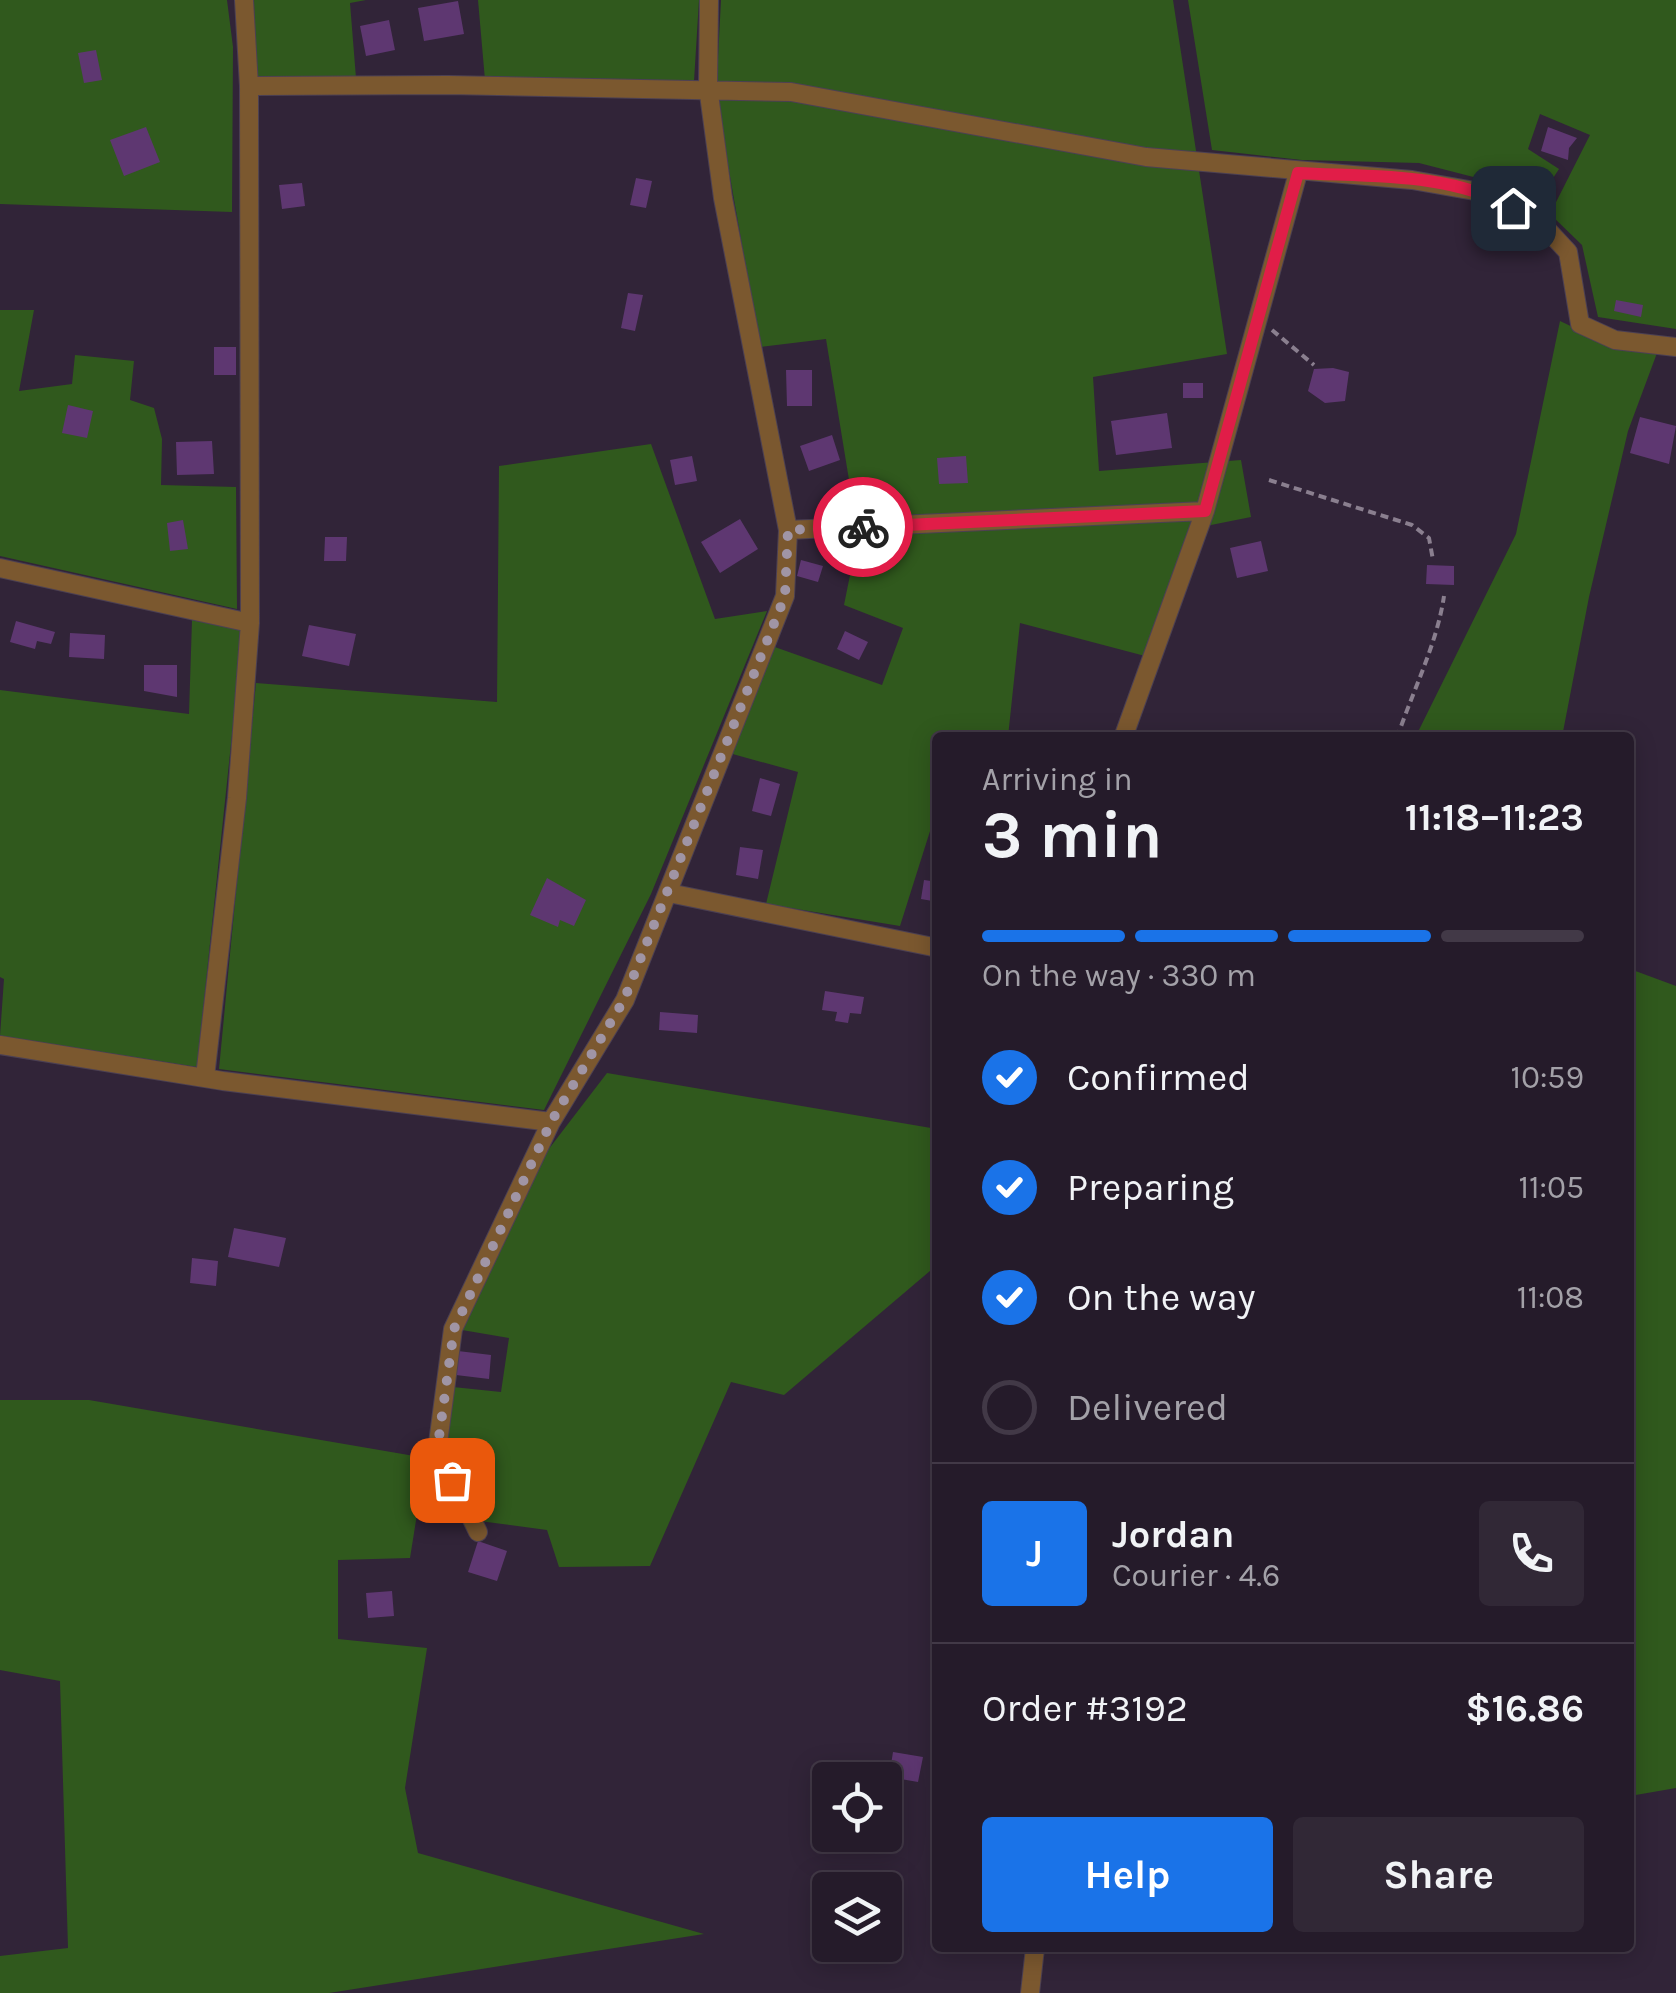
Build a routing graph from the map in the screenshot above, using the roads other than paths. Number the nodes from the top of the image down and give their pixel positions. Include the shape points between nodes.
1 (244, 0) edge
2 (710, 0) edge
3 (249, 86) junction
4 (708, 88) junction
5 (1298, 173) junction
6 (1676, 347) edge
7 (1205, 511) junction
8 (788, 530) junction
9 (0, 568) edge
10 (250, 623) junction
11 (1125, 732) edge
12 (668, 893) junction
13 (932, 947) edge
14 (0, 1045) edge
15 (204, 1077) junction
16 (551, 1122) junction
17 (478, 1532) dead end
18 (1035, 1952) edge
19 (1030, 1993) edge

1 - 3 street
2 - 4 street
3 - 4 street
3 - 10 street
4 - 5 street via 791,92 1146,157
4 - 8 street
5 - 6 street via 1486,192 1541,223 1568,252 1580,324 1615,340
5 - 7 street
7 - 8 street
7 - 11 street
8 - 12 street via 785,596
9 - 10 street
10 - 15 street
12 - 13 street
12 - 16 street via 624,1000
14 - 15 street
15 - 16 street
16 - 17 street via 454,1329 435,1466 452,1480
18 - 19 street

